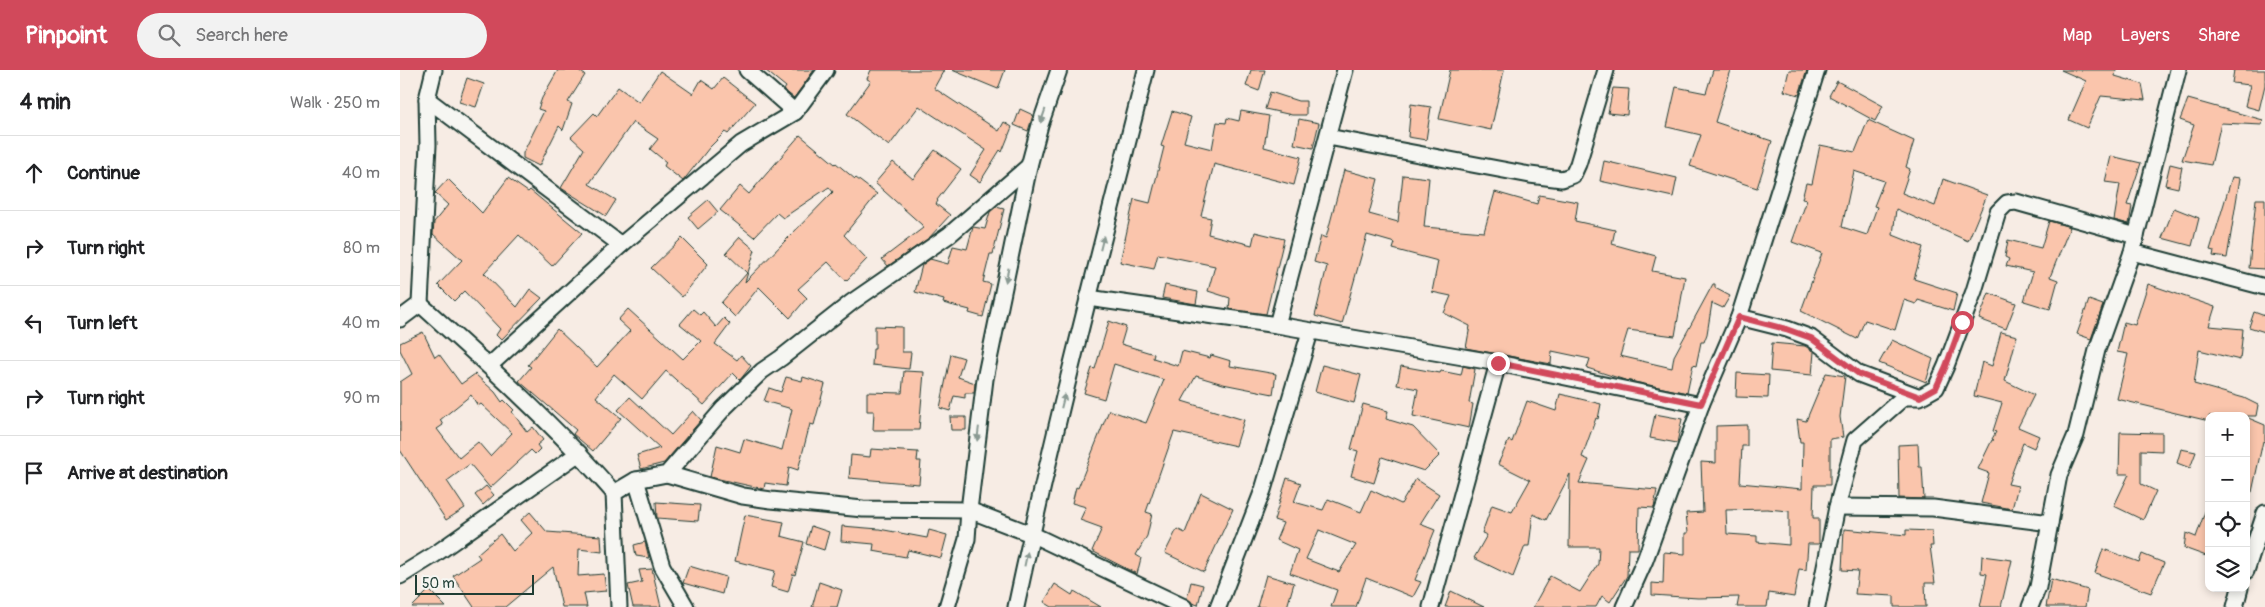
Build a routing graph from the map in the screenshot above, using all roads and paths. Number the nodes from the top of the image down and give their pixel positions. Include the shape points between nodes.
1 (434, 70) edge
2 (747, 70) edge
3 (826, 70) edge
4 (1058, 70) edge
5 (1146, 70) edge
6 (1345, 70) edge
7 (1606, 70) edge
8 (1817, 70) edge
9 (2178, 70) edge
10 (427, 99) junction
11 (795, 112) junction
12 (1328, 137) junction
13 (1030, 166) junction
14 (2136, 236) junction
15 (621, 245) junction
16 (2132, 252) junction
17 (2265, 287) edge
18 (1088, 298) junction
19 (420, 304) junction
20 (1739, 317) junction
21 (400, 319) edge
22 (1277, 325) junction
23 (1310, 332) junction
24 (1498, 363) junction
25 (489, 366) junction
26 (1920, 397) junction
27 (1701, 404) junction
28 (579, 452) junction
29 (667, 474) junction
30 (636, 480) junction
31 (614, 494) junction
32 (1837, 507) junction
33 (969, 510) junction
34 (2265, 513) edge
35 (2050, 523) junction
36 (1031, 534) junction
37 (2250, 558) edge
38 (400, 576) edge
39 (2239, 592) edge
40 (619, 607) edge
41 (686, 607) edge
42 (948, 607) edge
43 (1016, 607) edge
44 (1184, 607) edge
45 (1218, 607) edge
46 (1431, 607) edge
47 (1624, 607) edge
48 (1817, 607) edge
49 (2030, 607) edge
50 (2235, 607) edge

1 - 10 street
2 - 11 street
3 - 11 street
4 -> 13 street
18 -> 5 street
6 - 12 street
7 - 12 street via 1578,164 1573,175 1562,179
8 - 20 street
9 - 14 street
10 - 15 street
10 - 19 street via 428,145
11 - 15 street via 741,144
12 - 22 street
13 - 29 street via 949,234 762,371 724,408
13 -> 33 street via 985,379
14 - 16 street
14 - 26 street via 2016,202 2007,203 1998,212 1974,291 1946,366 1936,388
15 - 25 street
16 - 17 street
16 - 35 street via 2097,350 2076,435 2059,475
18 - 22 street
36 -> 18 street
19 - 21 street
19 - 25 street
20 - 26 street via 1811,338 1859,374
20 - 27 street
22 - 23 street
23 - 24 street
23 - 45 street via 1264,490
24 - 27 street
24 - 46 street
25 - 28 street
26 - 32 street via 1904,397 1855,440
27 - 47 street via 1645,560
28 - 31 street
28 - 38 street
29 - 30 street
29 - 33 street via 743,496 771,500 863,509
30 - 31 street
30 - 41 street via 662,566
31 - 40 street
32 - 35 street via 1933,508
32 - 48 street
33 - 36 street
33 - 42 street via 968,540
34 - 37 street
35 - 49 street via 2038,587
43 -> 36 street
36 - 44 street
39 - 50 street

